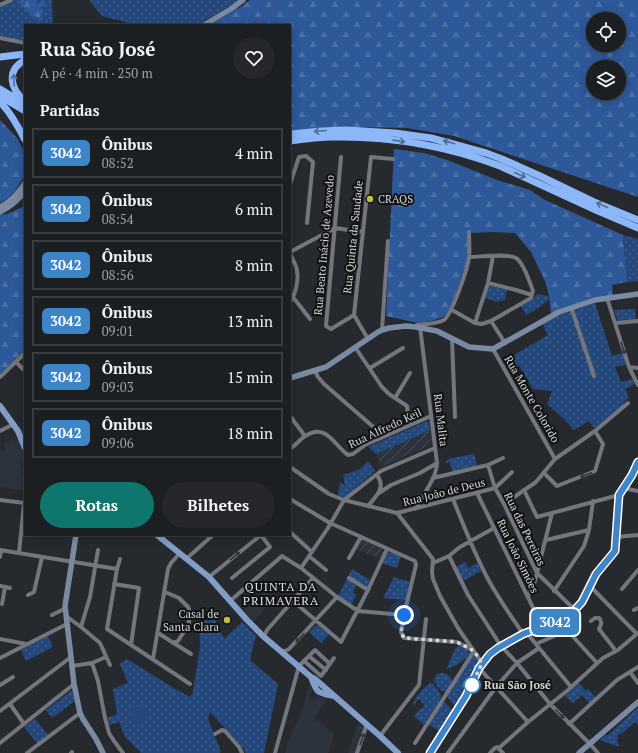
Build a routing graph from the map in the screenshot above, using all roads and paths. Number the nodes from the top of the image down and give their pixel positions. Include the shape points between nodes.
1 (11, 0) edge
2 (243, 0) edge
3 (0, 5) edge
4 (206, 24) edge
5 (0, 38) edge
6 (24, 43) edge
7 (24, 54) edge
8 (0, 58) edge
9 (24, 61) edge
10 (0, 89) edge
11 (0, 96) edge
12 (24, 101) edge
13 (0, 102) edge
14 (24, 102) edge
15 (24, 110) edge
16 (291, 134) edge
17 (24, 138) edge
18 (291, 141) edge
19 (340, 156) dead end
20 (394, 159) dead end
21 (291, 181) edge
22 (24, 185) edge
23 (24, 193) edge
24 (0, 207) edge
25 (0, 212) edge
26 (638, 220) edge
27 (307, 223) dead end
28 (335, 228) junction
29 (638, 228) edge
30 (363, 232) junction
31 (469, 232) dead end
32 (388, 240) dead end
33 (291, 252) edge
34 (291, 255) edge
35 (494, 256) junction
36 (470, 257) junction
37 (488, 283) junction
38 (638, 294) edge
39 (532, 296) junction
40 (293, 297) junction
41 (607, 298) junction
42 (291, 300) edge
43 (571, 307) junction
44 (452, 310) junction
45 (354, 315) junction
46 (310, 319) dead end
47 (491, 321) junction
48 (638, 321) edge
49 (474, 323) junction
50 (616, 323) junction
51 (410, 326) junction
52 (420, 327) junction
53 (382, 330) junction
54 (452, 338) junction
55 (368, 339) junction
56 (505, 343) junction
57 (355, 347) junction
58 (403, 348) dead end
59 (493, 349) junction
60 (24, 354) edge
61 (16, 362) junction
62 (629, 367) junction
63 (370, 368) junction
64 (638, 368) edge
65 (24, 370) edge
66 (315, 371) junction
67 (410, 373) dead end
68 (594, 376) dead end
69 (0, 377) edge
70 (291, 378) edge
71 (638, 385) edge
72 (395, 398) junction
73 (628, 403) dead end
74 (0, 406) edge
75 (431, 416) junction
76 (291, 417) edge
77 (455, 417) dead end
78 (14, 424) junction
79 (409, 425) junction
80 (0, 431) edge
81 (595, 431) junction
82 (305, 436) junction
83 (382, 437) junction
84 (24, 446) edge
85 (291, 447) edge
86 (435, 448) junction
87 (503, 458) dead end
88 (555, 458) junction
89 (638, 462) edge
90 (437, 463) junction
91 (488, 465) junction
92 (291, 468) edge
93 (512, 472) dead end
94 (544, 473) junction
95 (377, 475) junction
96 (433, 478) junction
97 (495, 488) junction
98 (623, 488) junction
99 (524, 490) junction
100 (638, 491) edge
101 (379, 493) junction
102 (477, 493) junction
103 (619, 495) junction
104 (453, 499) junction
105 (0, 500) edge
106 (344, 500) junction
107 (292, 501) edge
108 (593, 501) junction
109 (24, 503) edge
110 (504, 504) junction
111 (368, 506) junction
112 (414, 509) junction
113 (397, 513) junction
114 (552, 513) junction
115 (330, 523) junction
116 (494, 528) junction
117 (589, 530) junction
118 (291, 533) edge
119 (638, 535) edge
120 (76, 536) edge
121 (154, 536) edge
122 (158, 536) edge
123 (213, 536) edge
124 (260, 536) edge
125 (262, 536) edge
126 (361, 537) junction
127 (616, 537) junction
128 (546, 540) junction
129 (470, 541) junction
130 (166, 543) junction
131 (387, 549) junction
132 (1, 550) edge
133 (98, 550) dead end
134 (312, 552) junction
135 (19, 553) junction
136 (180, 554) junction
137 (309, 556) junction
138 (449, 556) junction
139 (0, 557) edge
140 (42, 557) junction
141 (350, 558) dead end
142 (120, 559) dead end
143 (186, 559) junction
144 (72, 561) junction
145 (433, 563) junction
146 (96, 564) junction
147 (117, 568) junction
148 (301, 568) junction
149 (326, 570) dead end
150 (637, 572) edge
151 (537, 574) junction
152 (208, 577) junction
153 (232, 578) dead end
154 (313, 578) junction
155 (349, 578) dead end
156 (114, 584) junction
157 (2, 586) edge
158 (590, 586) junction
159 (10, 588) dead end
160 (622, 589) dead end
161 (368, 590) junction
162 (554, 591) junction
163 (164, 592) junction
164 (28, 595) dead end
165 (528, 596) junction
166 (337, 597) junction
167 (292, 600) junction
168 (230, 601) junction
169 (2, 604) dead end
170 (66, 608) junction
171 (575, 610) junction
172 (358, 611) junction
173 (52, 615) dead end
174 (404, 615) junction
175 (66, 616) junction
176 (426, 618) dead end
177 (591, 620) dead end
178 (316, 621) junction
179 (559, 621) junction
180 (67, 624) junction
181 (542, 626) junction
182 (81, 627) junction
183 (568, 630) junction
184 (158, 632) junction
185 (524, 633) junction
186 (637, 633) edge
187 (264, 637) junction
188 (0, 639) edge
189 (423, 639) junction
190 (173, 643) junction
191 (26, 644) junction
192 (131, 645) junction
193 (501, 646) junction
194 (538, 646) junction
195 (282, 651) junction
196 (474, 651) junction
197 (616, 651) junction
198 (191, 654) dead end
199 (310, 656) junction
200 (71, 657) junction
201 (106, 657) junction
202 (0, 658) edge
203 (334, 658) dead end
204 (153, 659) junction
205 (304, 661) junction
206 (92, 663) junction
207 (482, 663) junction
208 (517, 663) junction
209 (597, 663) junction
210 (330, 664) junction
211 (110, 665) dead end
212 (72, 666) junction
213 (299, 666) junction
214 (638, 667) edge
215 (479, 668) junction
216 (326, 670) junction
217 (630, 672) junction
218 (13, 677) dead end
219 (638, 683) edge
220 (74, 684) junction
221 (190, 684) dead end
222 (0, 685) edge
223 (496, 687) junction
224 (571, 687) junction
225 (638, 702) edge
226 (10, 704) junction
227 (550, 704) junction
228 (0, 712) edge
229 (80, 713) junction
230 (528, 722) junction
231 (24, 724) junction
232 (367, 724) junction
233 (569, 724) junction
234 (215, 734) dead end
235 (380, 736) junction
236 (0, 743) edge
237 (415, 743) dead end
238 (590, 744) junction
239 (499, 748) junction
240 (396, 751) edge
241 (27, 753) edge
242 (103, 753) edge
243 (123, 753) edge
244 (242, 753) edge
245 (275, 753) edge
246 (357, 753) edge
247 (388, 753) edge
248 (430, 753) edge
249 (448, 753) edge
250 (490, 753) edge
251 (503, 753) edge
252 (579, 753) edge
253 (598, 753) edge

1 - 3 street
2 - 4 street
5 - 6 street
7 - 8 highway
12 -> 9 highway via 15,90 12,79 16,67
10 - 14 highway
11 - 15 highway
13 - 17 highway
26 -> 16 highway via 502,159 431,138 347,130
18 -> 29 highway via 331,137 376,138 443,148 500,166
19 - 28 street, Rua Beato Inácio de Azevedo
20 - 30 street, Rua Quinta da Saudade via 371,157
21 - 27 street via 299,158 306,156 313,162
22 - 24 street via 14,198
23 - 25 street
28 - 30 street
28 - 33 street
28 - 45 street, Rua Beato Inácio de Azevedo via 326,326 331,329
30 - 45 street, Rua Quinta da Saudade
31 - 36 street
32 - 53 street
34 - 40 street via 298,271
35 - 36 street
35 - 37 street
35 - 39 street via 516,258 523,267 533,292
36 - 44 street
37 - 39 street
37 - 49 street
38 - 41 street
39 - 47 street
40 - 42 street
40 - 46 street
41 - 43 street
41 - 50 street
43 - 56 street via 555,313
43 - 68 street
44 - 49 street
44 - 51 street via 446,319 441,321
45 - 55 street
47 - 49 street
47 - 56 street
48 - 50 street
50 -> 62 street
51 - 52 street
51 - 53 street
52 - 54 street
52 - 75 street, Rua Malita
53 - 55 street
54 - 59 street via 469,347
54 - 77 street
55 - 57 street
56 - 59 street
57 - 63 street
57 - 66 street via 326,367
58 - 63 street
59 - 88 street, Rua Monte Colorido
60 - 61 street
61 - 65 street
61 - 69 street
62 - 64 street
62 - 71 street
63 - 72 street via 382,387
66 - 70 street
66 - 83 street via 324,384
67 - 72 street
72 - 79 street via 407,406
73 - 81 street
74 - 78 main road
75 - 79 street, Rua Alfredo Keil
75 - 86 street, Rua Malita
76 - 82 street
78 - 80 street
78 - 84 main road
79 - 83 street, Rua Alfredo Keil
81 - 88 street
81 -> 94 street via 603,444 595,471 557,486
82 - 83 street, Rua Alfredo Keil via 312,432 326,433 348,455
82 - 85 street
86 - 90 street, Rua Malita
86 - 95 street via 380,471
87 - 91 street
88 - 94 street
89 - 98 street
90 - 96 street, Rua Malita
90 - 101 street
91 - 96 street
91 - 97 street, Rua das Pereiras
92 - 106 street, Rua João de Deus via 329,494
93 - 97 street, Rua João de Deus
94 - 99 street
95 - 101 street via 381,483
95 - 106 street
96 - 112 street, Rua Malita
97 - 102 street, Rua João de Deus
97 - 110 street, Rua das Pereiras
98 - 100 street
98 - 103 street
99 - 110 street
99 - 114 street via 537,517
101 - 111 street
102 - 104 street, Rua João de Deus
102 - 116 street, Rua João Simões
103 - 108 street
103 - 127 street
104 - 112 street, Rua João de Deus
104 - 129 street
105 - 109 street
106 - 111 street, Rua João de Deus
106 - 115 street
107 - 115 street
108 - 114 street
108 - 117 street
109 - 135 street
110 - 151 street, Rua das Pereiras
111 - 113 street, Rua João de Deus
112 - 113 street, Rua João de Deus
113 - 145 street
114 - 128 street
115 - 126 street
115 - 134 street
116 - 129 street
116 - 165 street, Rua João Simões
117 - 128 street
117 - 162 street via 584,546
118 - 134 street
119 - 127 street
120 - 144 street
121 - 130 main road
122 - 130 main road
123 - 143 street
152 -> 124 street
125 - 153 street via 270,547
126 - 131 street
126 - 141 street
127 - 158 street via 615,551 596,574
128 - 151 street
129 - 138 street
129 - 185 street via 488,580
130 - 136 main road
131 - 161 street
131 - 174 street via 416,563
132 - 135 street
132 - 139 street
133 - 146 street
134 - 137 street
135 - 140 street
136 - 143 main road
136 - 163 street via 168,569
137 - 148 street
137 - 149 street
138 - 145 street
138 - 193 street via 468,595
140 - 144 street
140 - 164 street via 34,592
142 - 147 street
143 - 152 main road
144 - 146 street
144 - 170 street
145 - 196 street via 433,579 440,596
146 - 147 street
146 - 182 street
147 - 156 street
148 - 154 street
148 - 168 street via 282,556
150 - 160 street
151 - 162 street, Rua das Pereiras
151 - 165 street
152 - 168 main road
154 - 166 street
154 - 167 street
155 - 161 street
156 - 192 street via 107,629
156 - 192 street via 139,588
157 - 159 street
157 - 169 street
158 - 171 street
158 - 186 street
161 - 172 street
162 - 171 street, Rua das Pereiras
163 - 184 street
163 - 190 street via 179,598 189,610 189,625 178,641
165 - 181 street, Rua João Simões
166 - 172 street
166 - 178 street
167 - 178 street
167 - 187 street
168 - 187 main road
170 - 173 street
170 - 175 street
171 - 179 street
172 - 174 street
172 - 178 street via 340,642
174 - 189 street via 401,632 404,638
175 - 180 street
175 - 182 street
176 - 189 street
177 - 197 street via 601,620 599,629
178 -> 195 street via 289,649
179 - 181 street
179 - 183 street
180 - 191 street
180 - 200 street
181 - 185 street
182 - 201 street via 100,643
183 - 194 street
183 - 209 street
184 - 190 street
184 - 204 street
185 - 193 street
185 - 194 street
186 - 197 street
187 - 195 main road
188 - 191 street
189 - 196 street via 457,642
189 - 235 street via 419,685
190 - 198 street
191 - 202 street
192 - 204 street
193 - 207 street
193 - 208 street
194 - 208 street
194 - 224 street
195 - 213 main road
196 - 207 street
196 - 237 street
197 - 209 street
199 - 205 street
199 - 210 street via 315,650
199 - 216 street
200 - 212 street
200 - 226 street
201 - 206 street
201 - 211 street
203 - 210 street
204 - 221 street
205 - 213 street
205 - 216 street via 321,676
206 - 212 street
206 - 243 street via 109,733
207 - 215 street
208 - 223 street
208 - 227 street
209 - 224 street
210 - 216 street
212 - 220 street
213 - 232 main road via 320,688 335,696
213 - 245 street
214 - 217 street
215 - 223 street
215 - 248 street via 466,696
217 - 219 street
217 - 233 street via 617,680
218 - 222 street
220 - 229 street
220 - 231 street
223 - 230 street
223 - 249 street
224 - 227 street
225 - 238 street
226 - 228 street
226 - 231 street
227 - 230 street
227 -> 233 street
229 - 241 street
229 - 242 street
230 - 239 street
231 - 236 street
232 - 235 main road
246 -> 232 street
233 - 238 street
234 - 244 street via 225,731
235 - 240 main road
238 - 252 street
238 - 253 street
239 - 250 street
239 - 251 street
240 - 247 street

